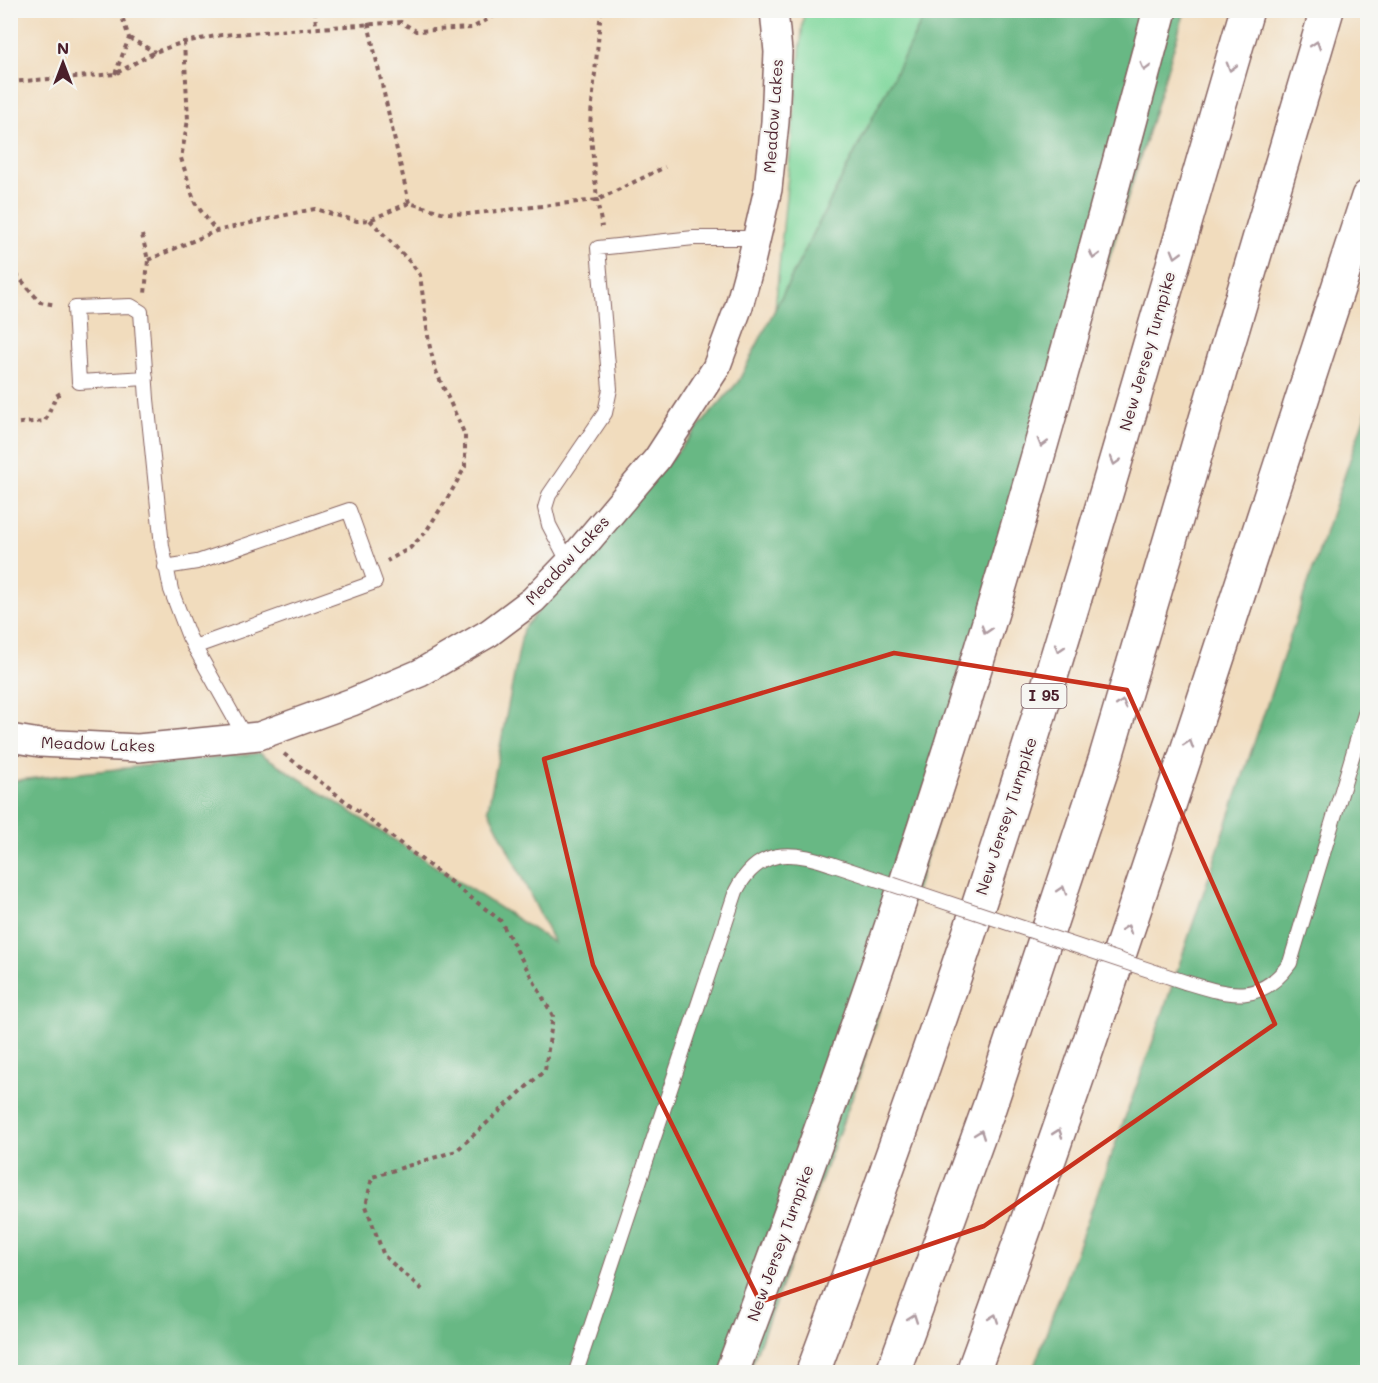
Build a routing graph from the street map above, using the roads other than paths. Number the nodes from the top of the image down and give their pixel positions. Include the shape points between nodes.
1 (774, 10) edge
2 (1160, 10) edge
3 (1247, 10) edge
4 (1327, 10) edge
5 (1368, 197) edge
6 (756, 238) junction
7 (146, 378) junction
8 (569, 563) junction
9 (165, 567) junction
10 (194, 648) junction
11 (1368, 704) edge
12 (252, 736) junction
13 (10, 738) edge
14 (576, 1372) edge
15 (732, 1372) edge
16 (813, 1372) edge
17 (893, 1372) edge
18 (974, 1372) edge

1 - 6 street, Meadow Lakes via 778,52 775,122 768,189
2 -> 15 highway, New Jersey Turnpike via 1072,337 955,732 841,1075
3 -> 16 highway, New Jersey Turnpike / I 95 via 1013,796 917,1083
17 -> 4 highway via 990,1105 1105,760
18 -> 5 highway via 1354,254
6 - 8 street, Meadow Lakes via 739,306 716,368 657,459
6 - 8 lane via 694,238 598,248 609,402 549,495 545,508 549,525
7 - 7 lane via 141,312 131,306 75,308 80,382
7 - 9 lane
8 - 12 street, Meadow Lakes via 533,600 489,633 420,673 352,702
9 - 10 lane
9 - 10 lane via 197,562 349,510 371,570 375,582
10 - 12 lane
11 - 14 lane, bridge via 1290,963 1267,987 1244,994 1223,993 1185,981 804,855 780,855 758,863 736,891
12 - 13 street, Meadow Lakes via 138,748

